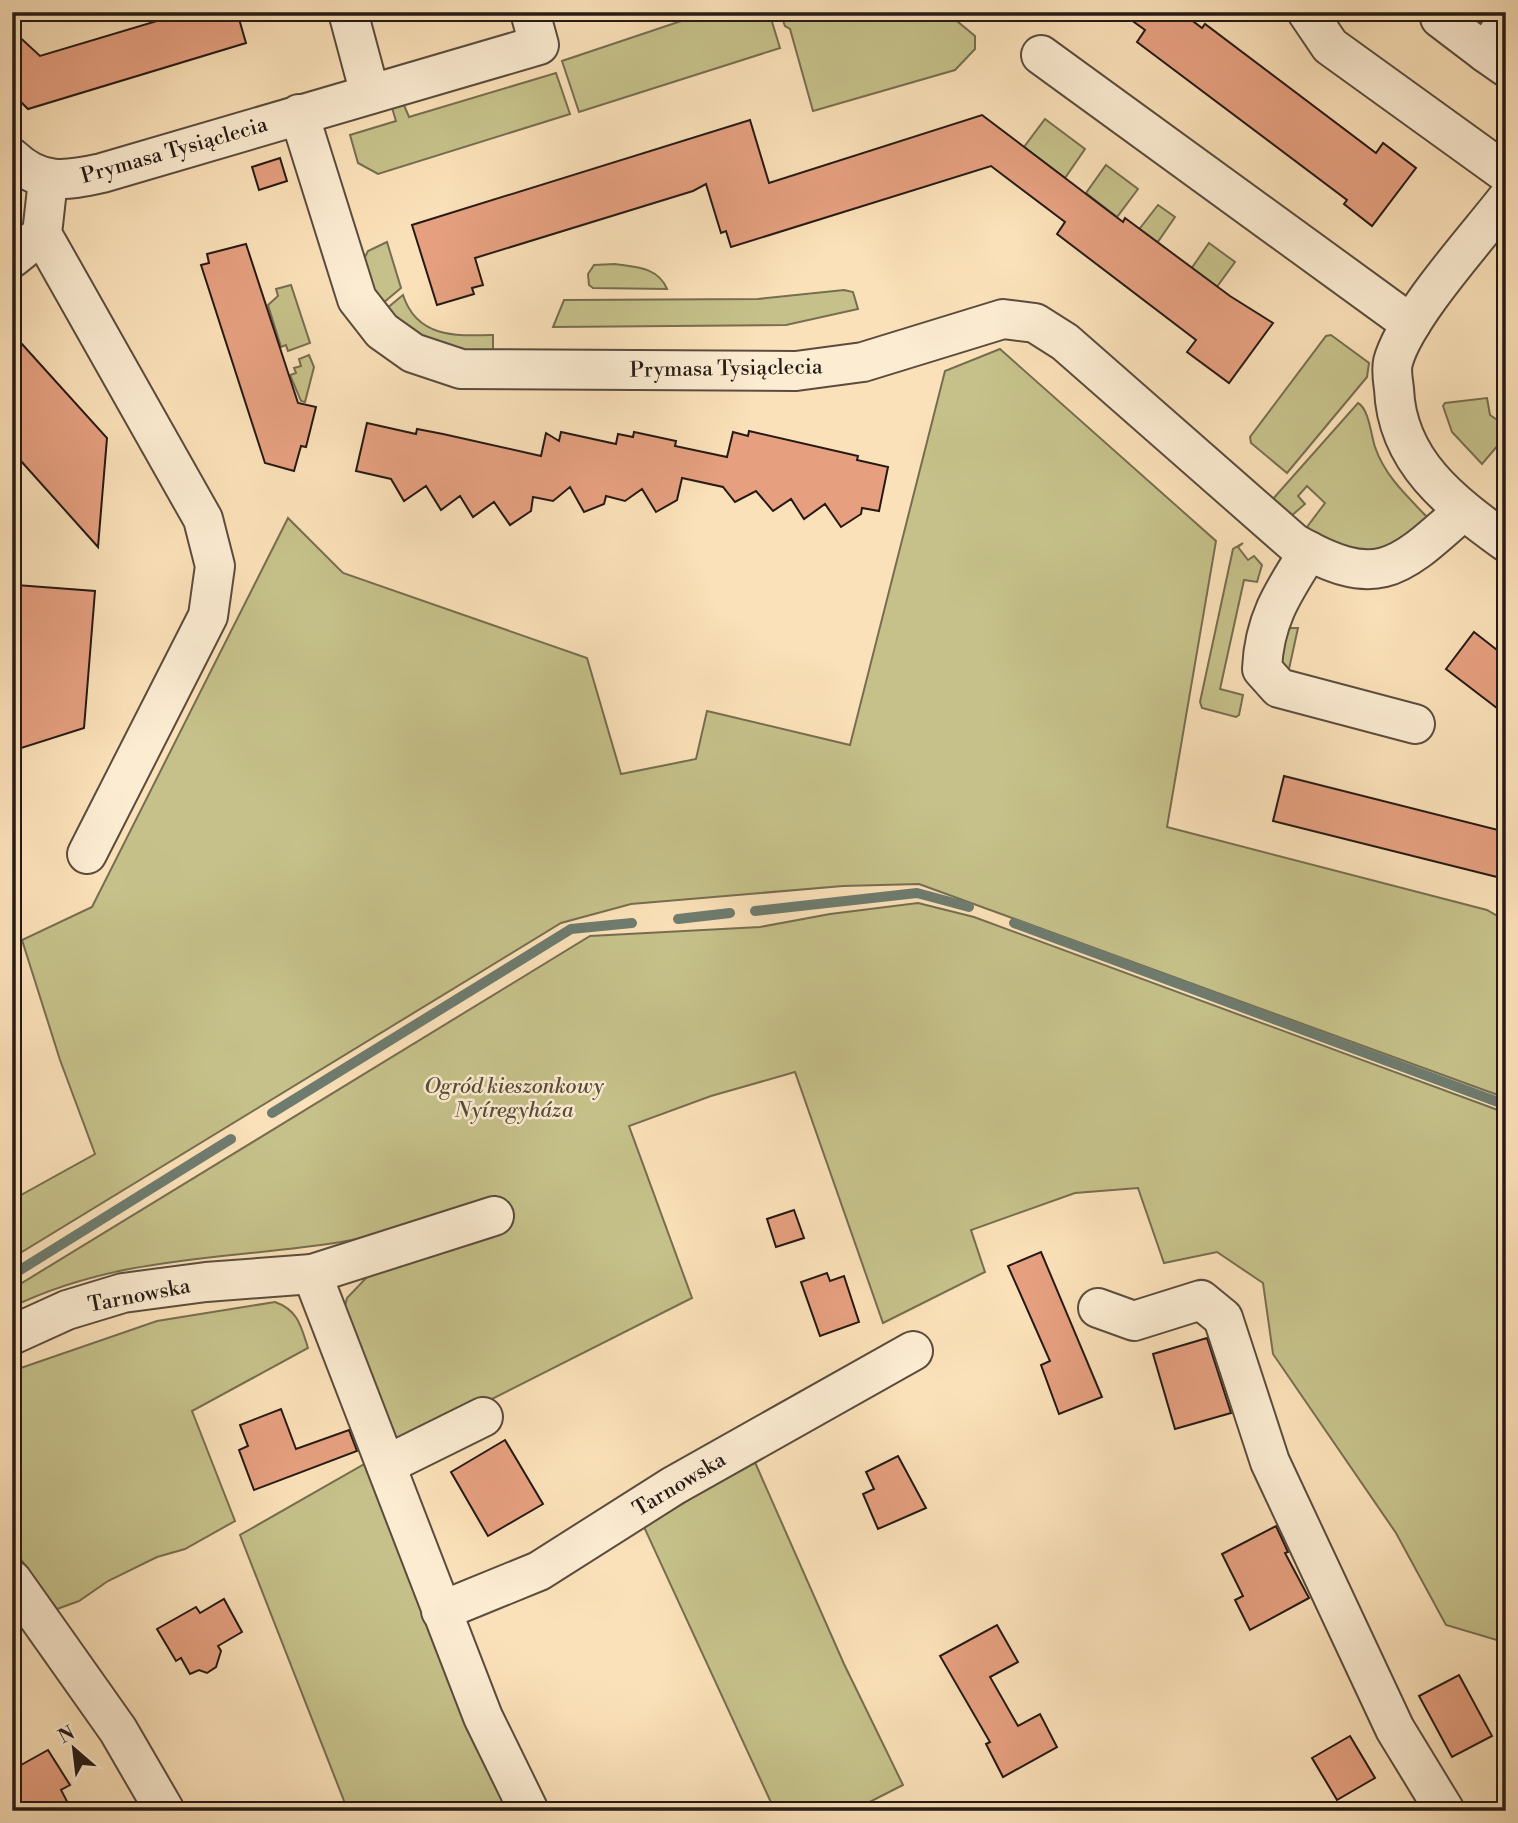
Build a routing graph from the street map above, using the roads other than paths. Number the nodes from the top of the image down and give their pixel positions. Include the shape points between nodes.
1 (348, 12) edge
2 (1307, 12) edge
3 (1440, 18) dead end
4 (1506, 20) edge
5 (534, 29) edge
6 (1041, 55) dead end
7 (1496, 60) edge
8 (370, 93) junction
9 (299, 114) junction
10 (12, 158) edge
11 (1506, 173) edge
12 (48, 180) junction
13 (1506, 200) edge
14 (42, 233) junction
15 (12, 258) edge
16 (1411, 324) junction
17 (1463, 511) junction
18 (1506, 542) edge
19 (1309, 551) junction
20 (1415, 724) dead end
21 (87, 854) dead end
22 (494, 1216) dead end
23 (313, 1274) junction
24 (1098, 1308) dead end
25 (12, 1335) edge
26 (913, 1351) dead end
27 (483, 1417) dead end
28 (386, 1465) junction
29 (12, 1580) edge
30 (442, 1611) junction
31 (165, 1811) edge
32 (529, 1811) edge
33 (1445, 1811) edge

1 - 8 street
2 - 11 street via 1330,46
3 - 7 street
4 - 7 street
5 - 8 street, Prymasa Tysiąclecia
6 - 16 street
8 - 9 street, Prymasa Tysiąclecia
9 - 12 street, Prymasa Tysiąclecia via 102,173
9 - 19 street, Prymasa Tysiąclecia via 357,299 382,331 413,353 461,369 796,371 863,362 1003,319 1035,323 1054,333
10 - 12 street via 33,175
12 - 14 street
13 - 16 street
14 - 15 street
14 - 21 street via 203,519 215,566 208,616
16 - 17 street via 1393,363 1395,414 1419,467
17 - 18 street
17 - 19 street, Prymasa Tysiąclecia via 1430,543 1400,563 1368,570 1329,563
19 - 20 street via 1277,602 1263,642 1262,669 1279,688
22 - 23 street, Tarnowska
23 - 25 street, Tarnowska via 123,1293 67,1310
23 - 28 street
24 - 33 street via 1134,1321 1200,1300 1223,1318 1270,1462 1395,1729
26 - 30 street, Tarnowska via 673,1486 539,1571
27 - 28 street
28 - 30 street
29 - 31 street via 118,1730
30 - 32 street via 484,1717

